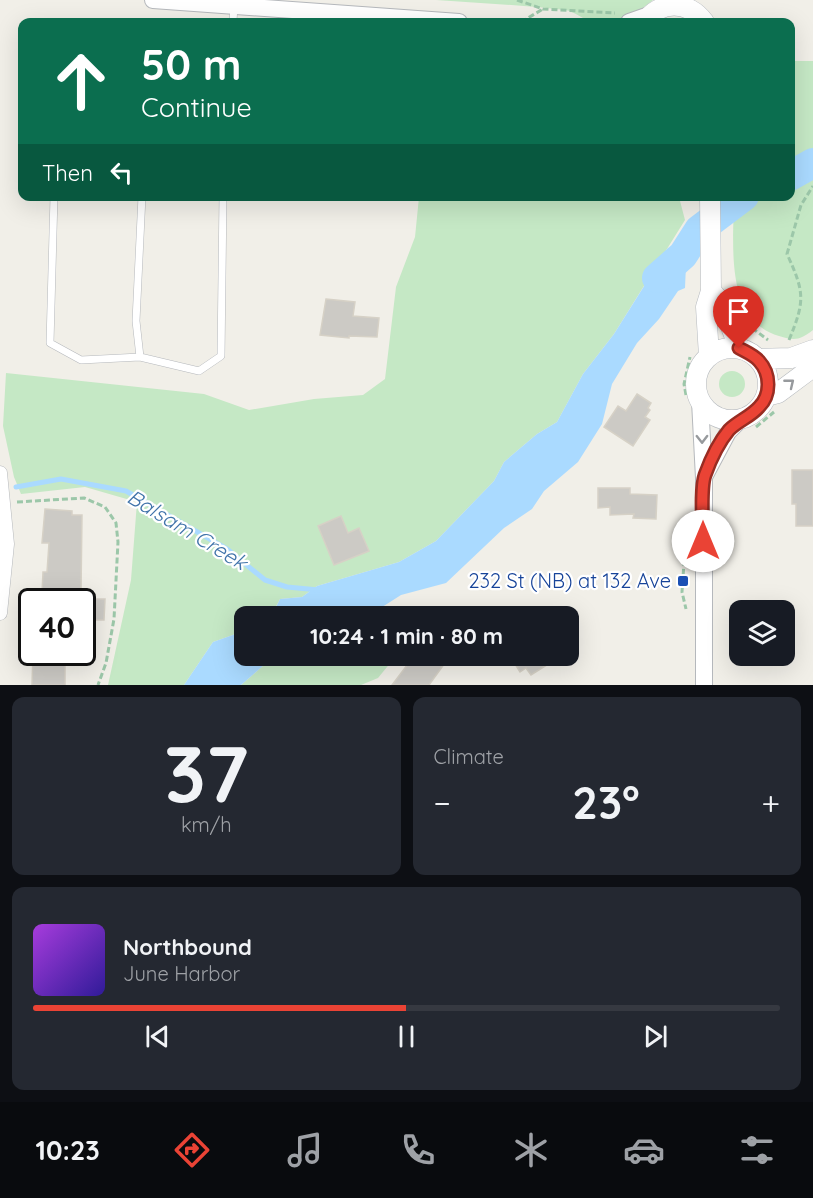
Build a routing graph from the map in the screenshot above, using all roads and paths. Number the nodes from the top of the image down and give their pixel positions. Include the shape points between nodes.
1 (153, 0) edge
2 (517, 0) edge
3 (543, 9) junction
4 (234, 10) edge
5 (656, 11) edge
6 (584, 12) dead end
7 (699, 12) edge
8 (384, 18) edge
9 (528, 18) edge
10 (639, 18) edge
11 (813, 186) edge
12 (54, 201) edge
13 (142, 201) edge
14 (223, 201) edge
15 (710, 201) edge
16 (710, 284) junction
17 (787, 344) dead end
18 (739, 348) junction
19 (813, 350) edge
20 (709, 356) junction
21 (140, 357) junction
22 (758, 359) junction
23 (813, 367) edge
24 (700, 401) junction
25 (771, 404) junction
26 (747, 424) junction
27 (0, 473) edge
28 (704, 478) junction
29 (3, 502) junction
30 (0, 607) edge
31 (0, 613) edge
32 (98, 685) edge
33 (704, 685) edge

1 - 4 street
2 - 3 path
3 - 6 path
3 - 9 path
4 - 8 street
5 - 7 main road via 676,4
5 - 10 street
11 - 17 path via 801,206 787,254 801,300
12 - 21 lane via 50,343 81,360
13 - 21 lane via 136,321
14 - 21 lane via 221,356 199,371
15 - 16 main road
16 - 18 main road via 722,303
16 - 20 main road via 706,307
18 - 20 main road via 723,349
18 - 22 main road
19 - 22 main road via 791,358
20 - 24 main road via 696,377
22 - 25 main road via 766,372
25 -> 23 main road via 778,393
24 - 26 main road via 718,417
24 -> 28 street
25 - 26 path
25 - 26 main road via 760,406
26 - 28 street via 728,432
27 - 29 street
28 - 33 street
29 - 30 street via 7,544
29 - 32 path via 84,498 105,507 116,523 114,619
30 - 31 street

